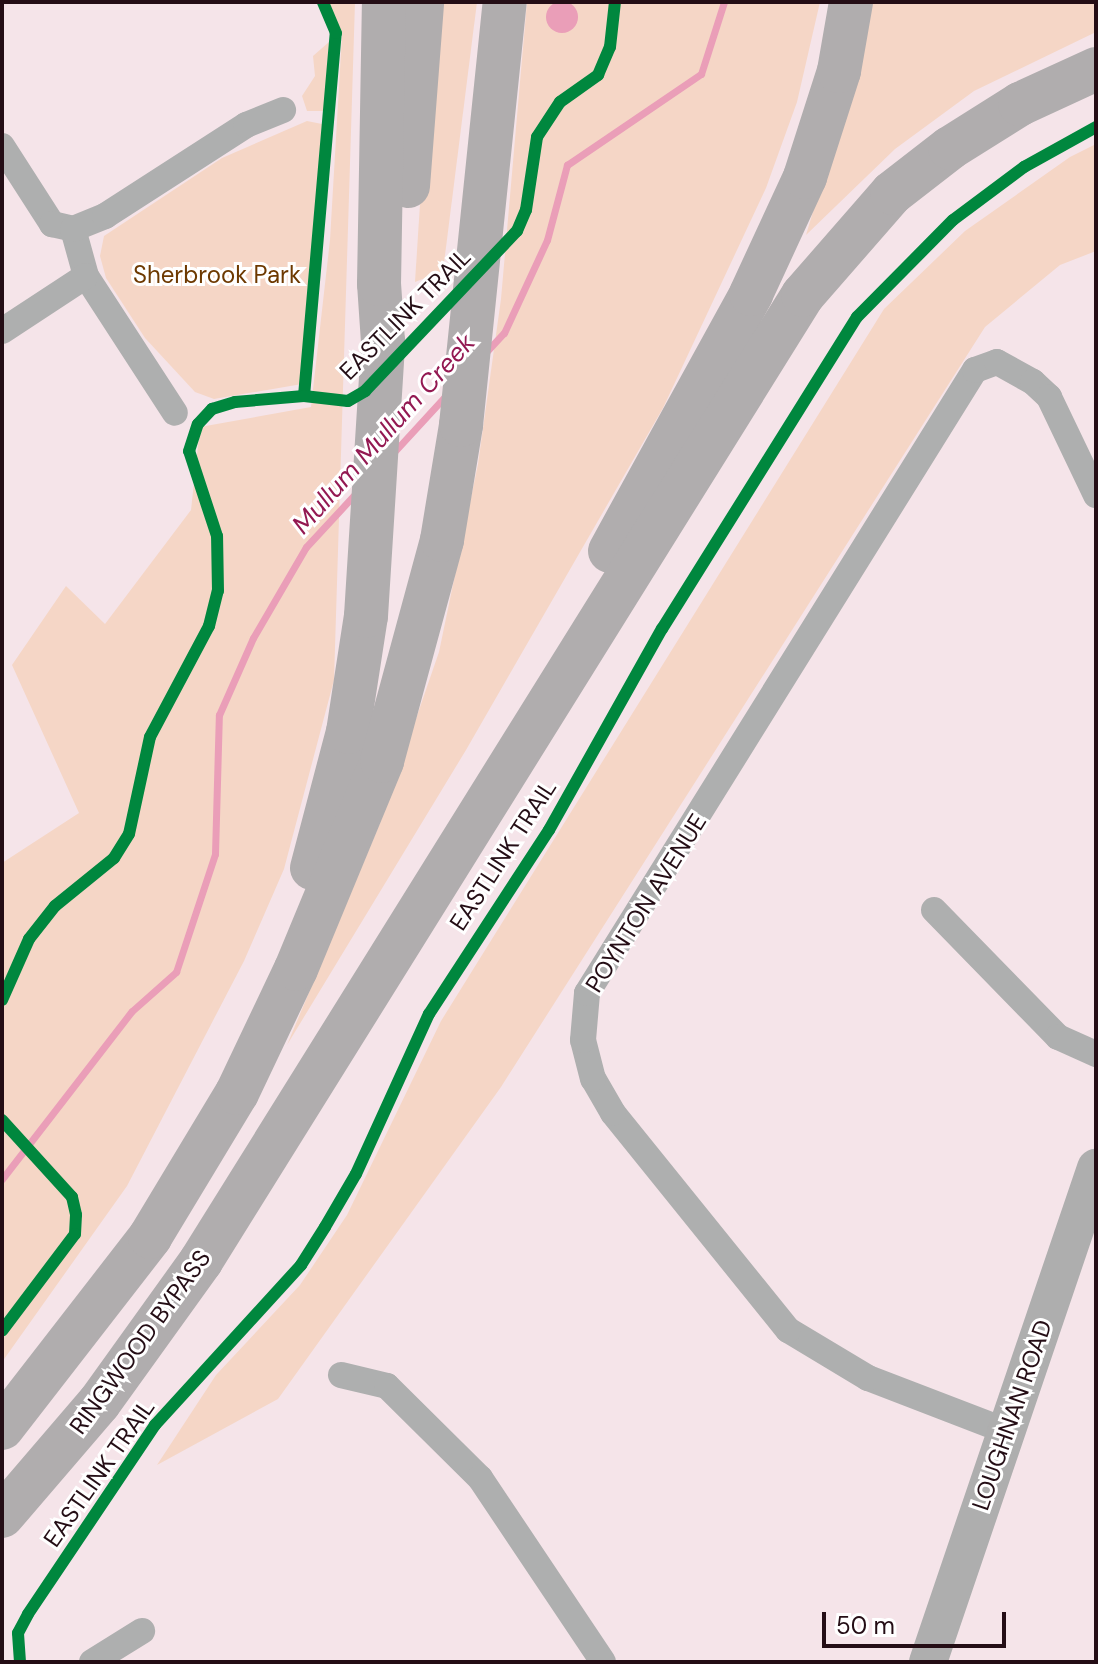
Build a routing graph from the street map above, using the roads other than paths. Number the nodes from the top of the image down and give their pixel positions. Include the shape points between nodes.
1 (384, 2) edge
2 (422, 2) edge
3 (505, 2) edge
4 (851, 2) edge
5 (1096, 69) edge
6 (283, 110) dead end
7 (2, 146) edge
8 (73, 229) junction
9 (86, 276) junction
10 (2, 331) edge
11 (383, 342) junction
12 (175, 413) dead end
13 (1096, 495) edge
14 (934, 910) dead end
15 (1096, 1054) edge
16 (265, 1158) junction
17 (1096, 1168) edge
18 (66, 1345) junction
19 (341, 1375) dead end
20 (2, 1428) edge
21 (1006, 1431) junction
22 (2, 1516) edge
23 (142, 1631) dead end
24 (92, 1662) edge
25 (603, 1662) edge
26 (930, 1662) edge

1 - 11 highway via 379,284
2 - 11 highway via 410,167
3 - 18 highway via 482,252 442,540 382,761 296,969 237,1093 158,1224
4 - 16 highway via 822,128 751,294
5 - 16 highway via 1020,104 950,148 892,193 803,295
6 - 8 street via 246,125 105,216
7 - 8 street via 52,224
8 - 9 street
9 - 10 street
9 - 12 street
11 - 18 highway via 366,616 348,732 319,847 280,960 202,1119
13 - 21 street, POYNTON AVENUE via 1059,413 1033,382 997,362 982,364 965,382 795,665 587,993 583,1040 593,1079 613,1113 788,1330 868,1378
14 - 15 street via 1058,1037
16 - 22 highway, RINGWOOD BYPASS via 154,1330
17 - 21 main road, LOUGHNAN ROAD
18 - 20 highway
19 - 25 street via 387,1386 480,1478
21 - 26 main road, LOUGHNAN ROAD
23 - 24 street

